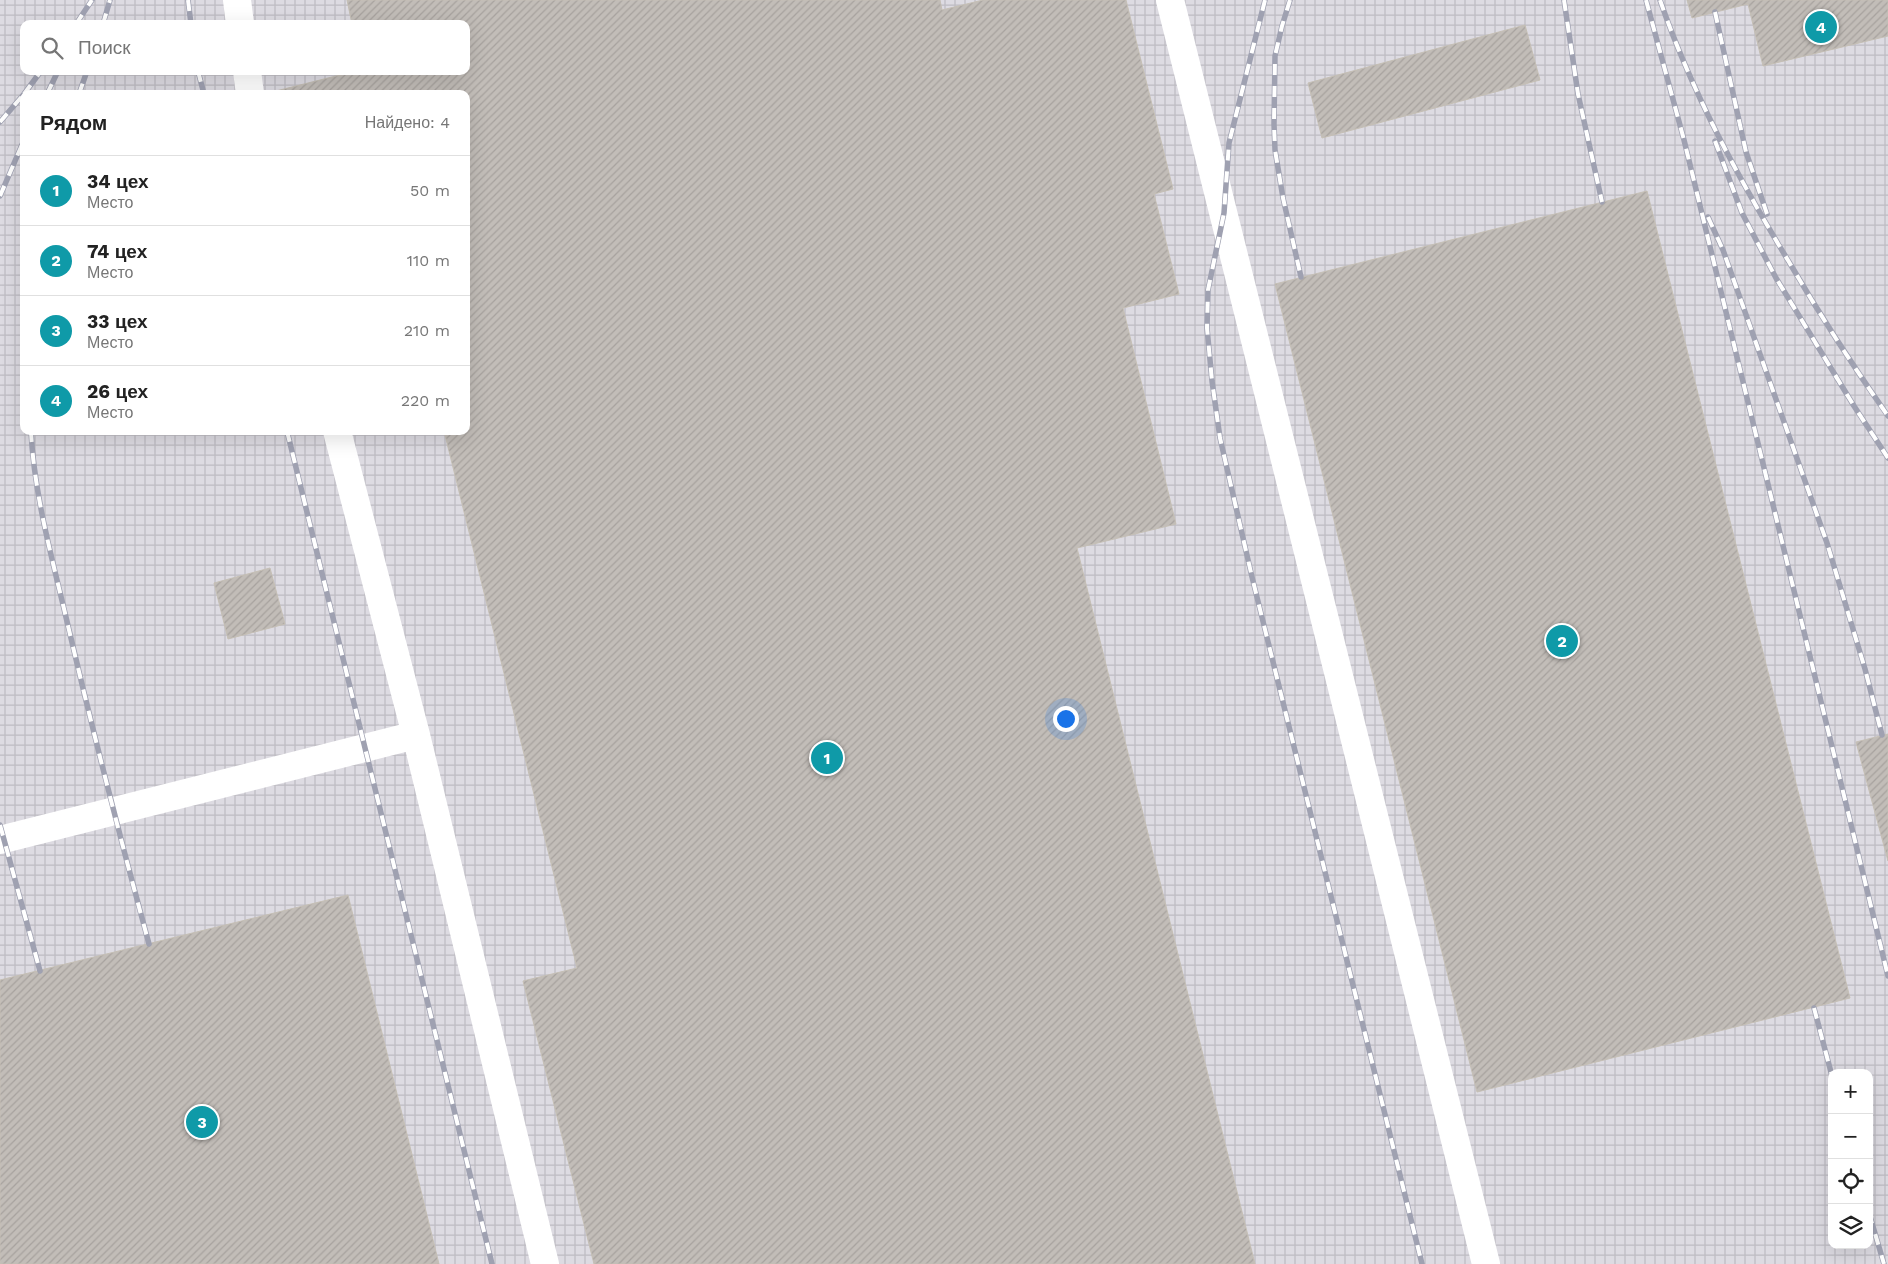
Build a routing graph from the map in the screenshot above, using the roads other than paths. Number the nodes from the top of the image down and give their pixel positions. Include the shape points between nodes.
1 (237, 0) edge
2 (1170, 0) edge
3 (240, 20) edge
4 (248, 75) edge
5 (249, 90) edge
6 (338, 435) edge
7 (416, 735) junction
8 (0, 840) edge
9 (545, 1264) edge
10 (1486, 1264) edge

1 - 3 lane
2 - 10 lane
4 - 5 lane
6 - 7 lane
7 - 8 lane
7 - 9 lane

